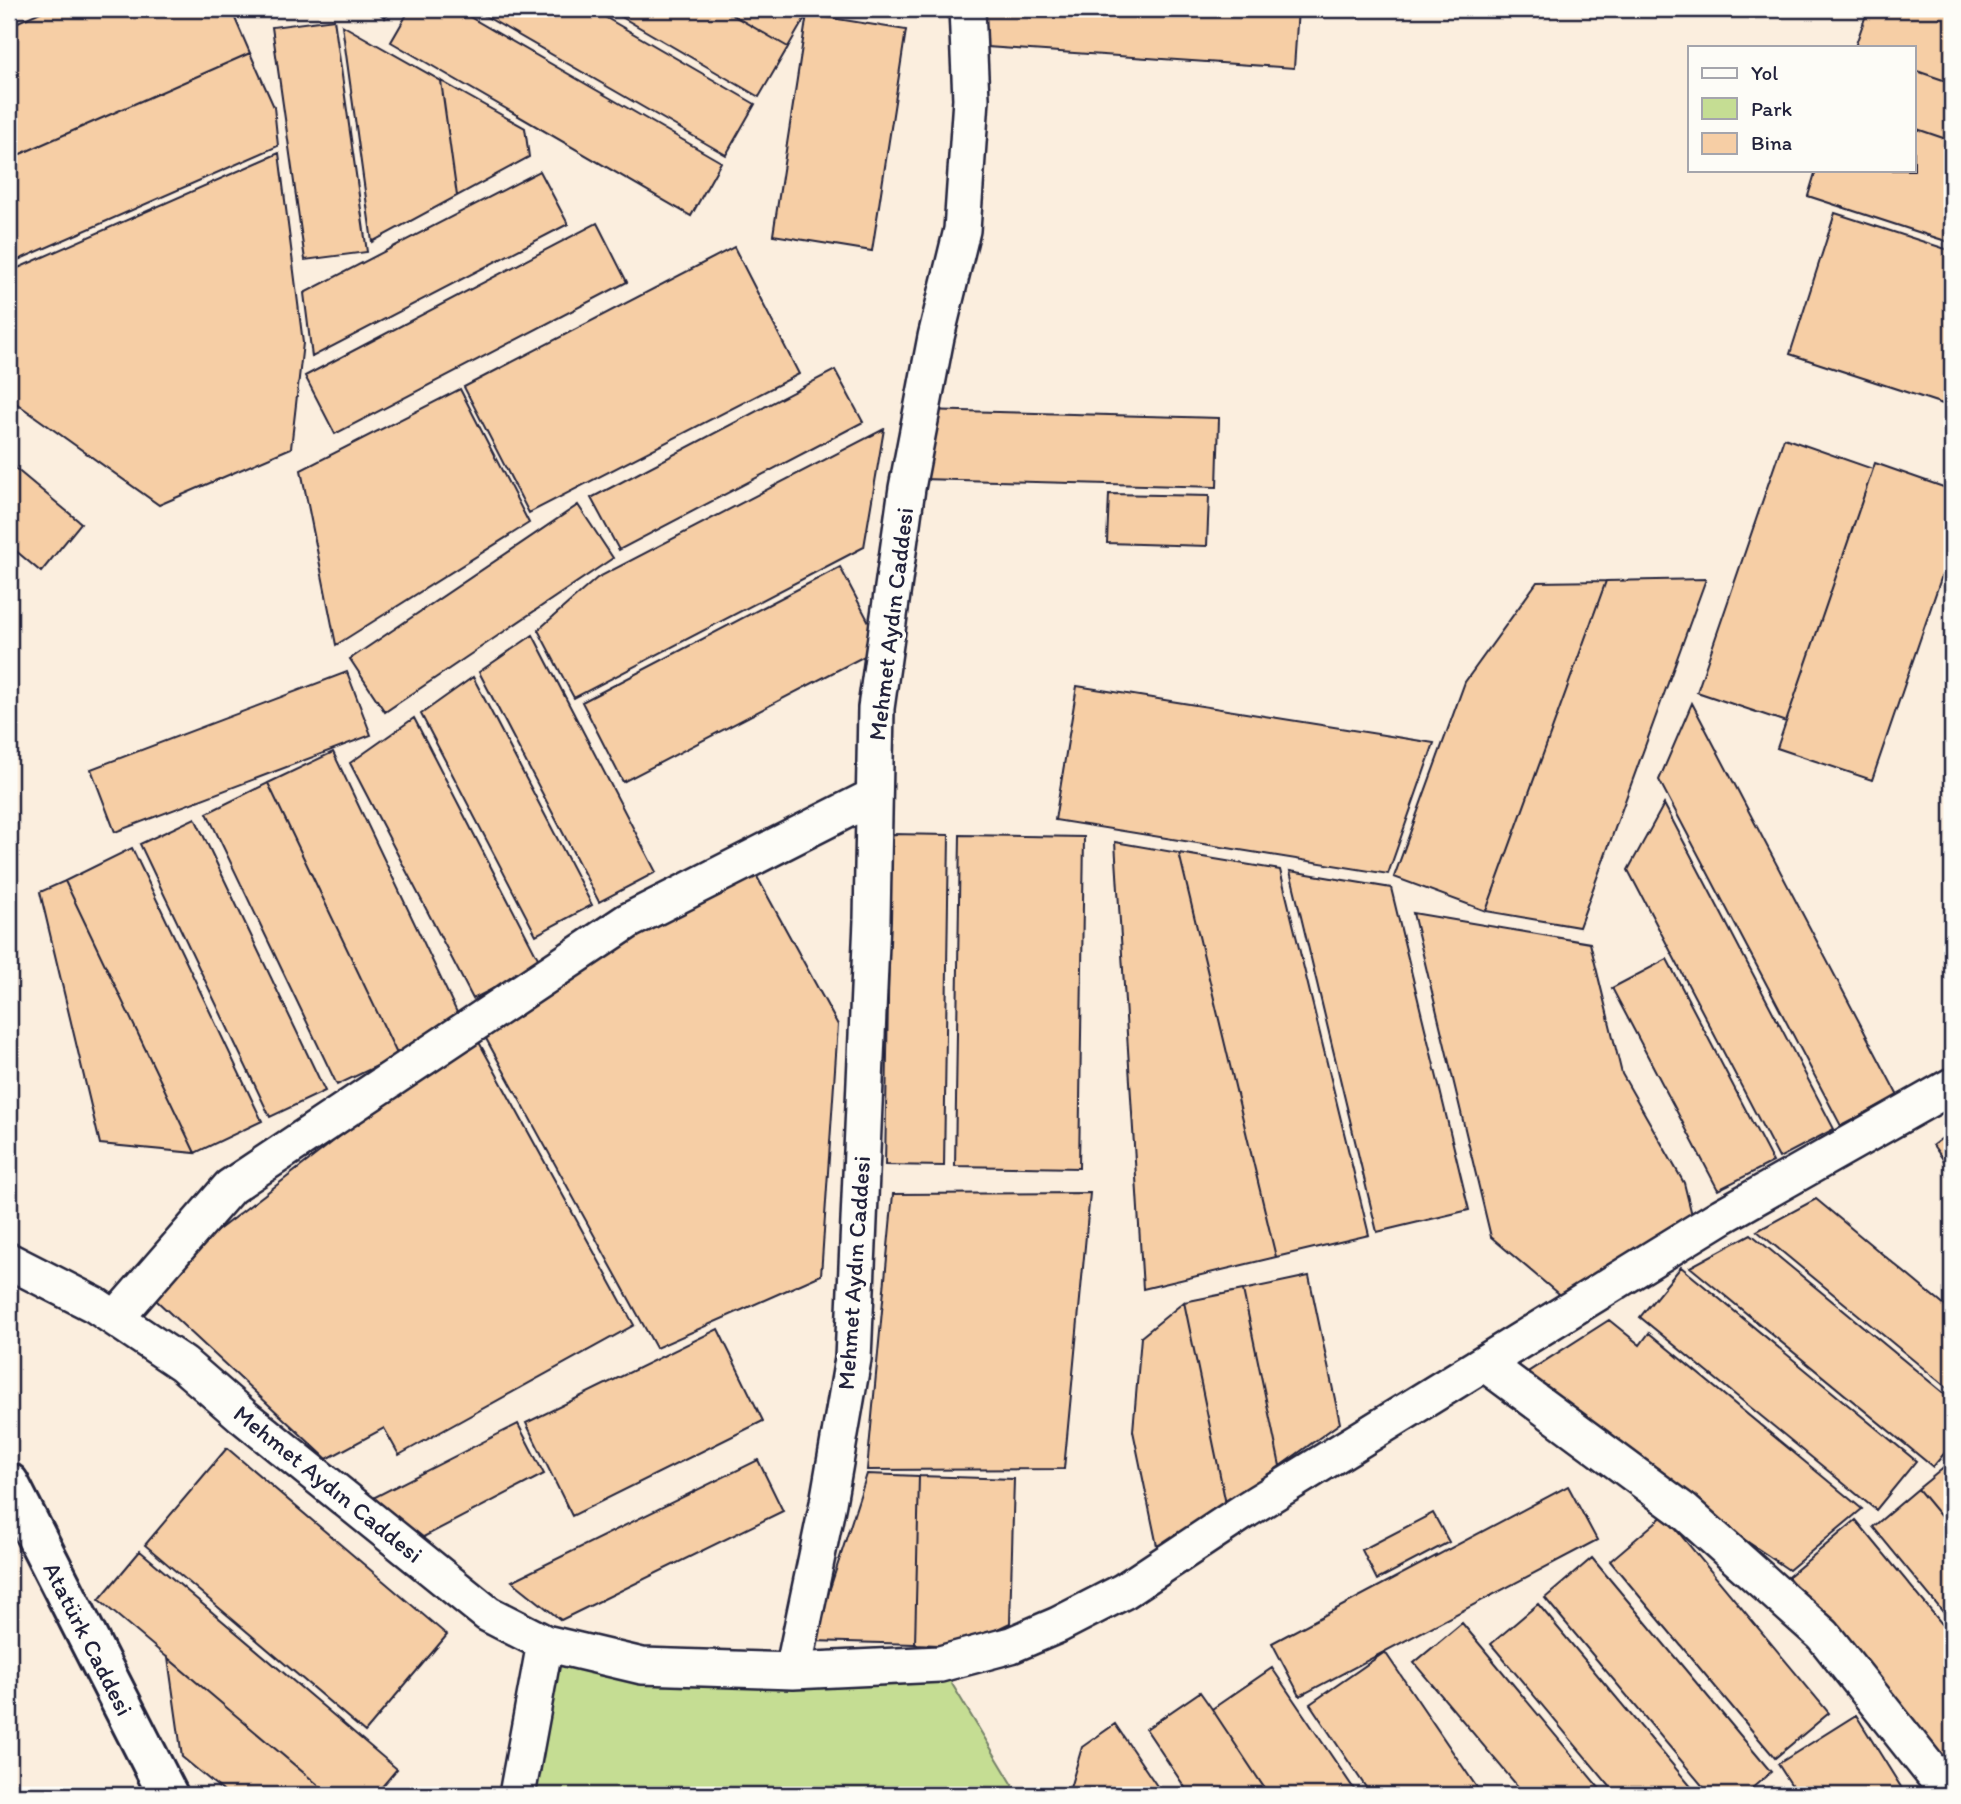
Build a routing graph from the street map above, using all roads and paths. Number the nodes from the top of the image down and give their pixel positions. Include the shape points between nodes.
1 (967, 9) edge
2 (874, 796) junction
3 (1952, 1086) edge
4 (9, 1261) edge
5 (116, 1318) junction
6 (1484, 1363) junction
7 (9, 1483) edge
8 (545, 1643) junction
9 (793, 1671) junction
10 (168, 1795) edge
11 (517, 1795) edge
12 (1950, 1795) edge

1 - 2 street, Mehmet Aydın Caddesi via 971,99 962,230 907,488 876,708
2 - 5 street via 628,920 230,1187
2 - 9 street, Mehmet Aydın Caddesi via 853,1359
3 - 6 street via 1722,1216
4 - 5 street, Mehmet Aydın Caddesi
5 - 8 street, Mehmet Aydın Caddesi via 183,1363 488,1614
6 - 9 street via 1124,1591 1058,1625 1012,1645 940,1664
6 - 12 street via 1684,1511 1823,1635
7 - 10 street, Atatürk Caddesi
8 - 9 street, Mehmet Aydın Caddesi via 642,1666
8 - 11 street

